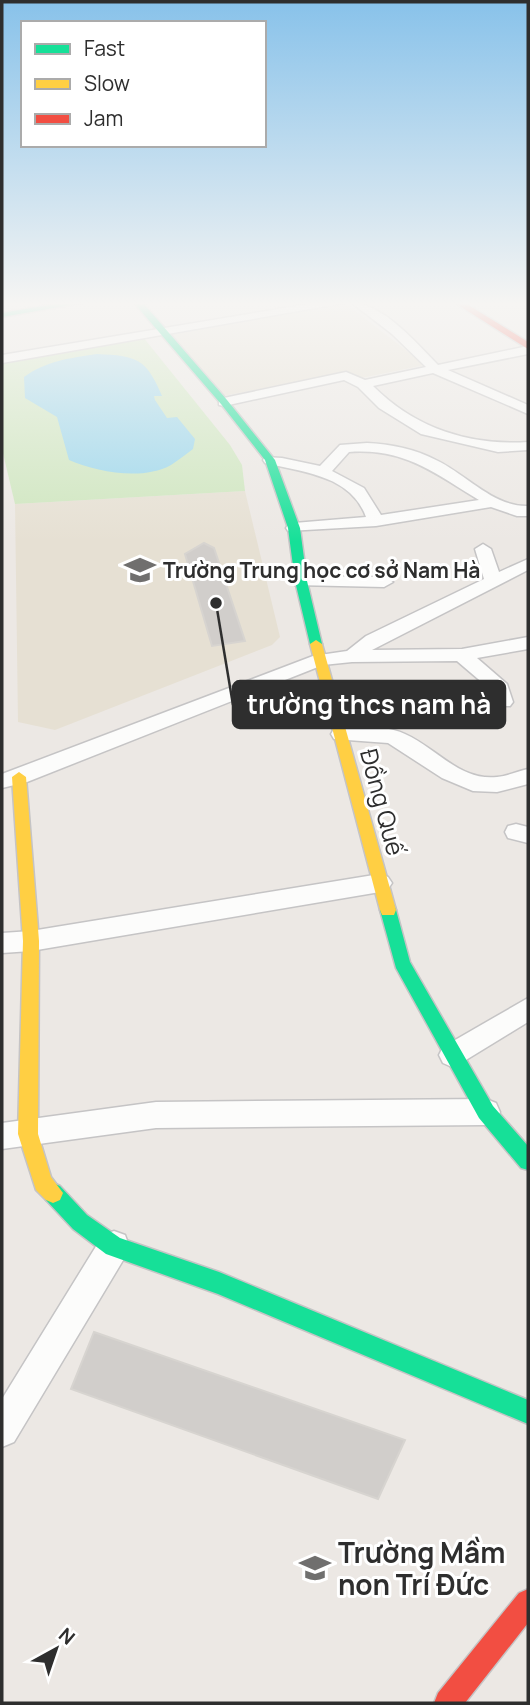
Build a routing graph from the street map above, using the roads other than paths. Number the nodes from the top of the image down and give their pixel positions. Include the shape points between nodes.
1 (207, 383) edge
2 (315, 383) edge
3 (360, 383) edge
4 (370, 383) edge
5 (465, 383) edge
6 (363, 384) junction
7 (224, 402) junction
8 (528, 410) edge
9 (528, 446) edge
10 (270, 460) junction
11 (323, 472) junction
12 (494, 502) junction
13 (528, 511) edge
14 (376, 521) junction
15 (294, 528) junction
16 (484, 550) dead end
17 (528, 564) edge
18 (493, 580) junction
19 (301, 581) junction
20 (384, 582) dead end
21 (528, 643) edge
22 (462, 655) junction
23 (352, 656) junction
24 (320, 660) junction
25 (503, 702) dead end
26 (341, 734) junction
27 (528, 776) edge
28 (10, 779) edge
29 (380, 883) junction
30 (31, 940) junction
31 (2, 943) edge
32 (528, 1009) edge
33 (452, 1055) junction
34 (486, 1112) junction
35 (15, 1135) edge
36 (528, 1161) edge
37 (114, 1246) junction
38 (528, 1412) edge
39 (2, 1430) edge
40 (528, 1602) edge
41 (448, 1703) edge

1 - 7 street, Đồng Quế
2 - 7 street
3 - 6 street
4 - 6 street
5 - 8 street
6 - 9 street via 384,405 426,431 498,448
7 - 10 street, Đồng Quế
10 - 11 street
10 - 15 street, Đồng Quế
11 - 12 street via 345,449 383,448 428,461
11 - 14 street via 366,499
12 - 13 street via 506,509
12 - 14 street
14 - 15 street
15 - 19 street, Đồng Quế
16 - 18 street
17 - 18 street
18 - 23 street via 373,640
19 - 20 street
19 - 24 street, Đồng Quế
21 - 22 street
22 - 23 street
22 - 25 street via 500,688
23 - 24 street
24 - 26 street, Đồng Quế
24 - 28 street
26 - 27 street via 385,735 480,786
26 - 29 street, Đồng Quế
28 - 30 street
29 - 30 street
29 - 33 street, Đồng Quế via 402,963
30 - 31 street
30 - 35 street
32 - 33 street
33 - 34 street, Đồng Quế
34 - 35 street via 156,1115
34 - 36 street, Đồng Quế
35 - 37 street via 43,1183 80,1222
37 - 38 street via 219,1283
37 - 39 street
40 - 41 street

